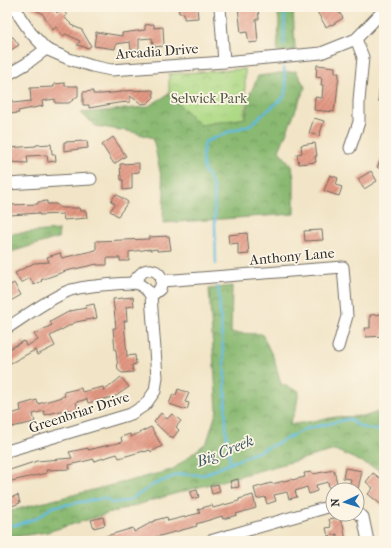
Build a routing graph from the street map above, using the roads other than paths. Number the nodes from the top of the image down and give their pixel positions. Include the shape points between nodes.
1 (15, 7) edge
2 (220, 7) edge
3 (384, 10) edge
4 (356, 39) junction
5 (46, 49) junction
6 (224, 62) junction
7 (7, 75) edge
8 (350, 148) dead end
9 (91, 179) dead end
10 (7, 184) edge
11 (162, 281) junction
12 (132, 283) junction
13 (151, 296) junction
14 (7, 328) edge
15 (338, 347) dead end
16 (7, 451) edge
17 (325, 509) edge
18 (365, 522) edge
19 (210, 541) edge
20 (368, 541) edge

1 - 5 street via 31,33
2 - 6 street
3 - 4 street
4 - 6 street, Arcadia Drive via 321,52
4 - 8 street via 363,57 358,101 359,122
5 - 6 street, Arcadia Drive via 69,59 111,70
5 - 7 street
9 - 10 street
11 - 12 street via 157,272 151,270 145,271
11 - 13 street via 160,289
11 - 15 street, Anthony Lane via 343,267 347,316
12 - 13 street via 142,286
12 - 14 street via 69,291
13 - 16 street, Greenbriar Drive via 157,377 155,391 145,405 131,414
17 - 19 street
18 - 20 street

